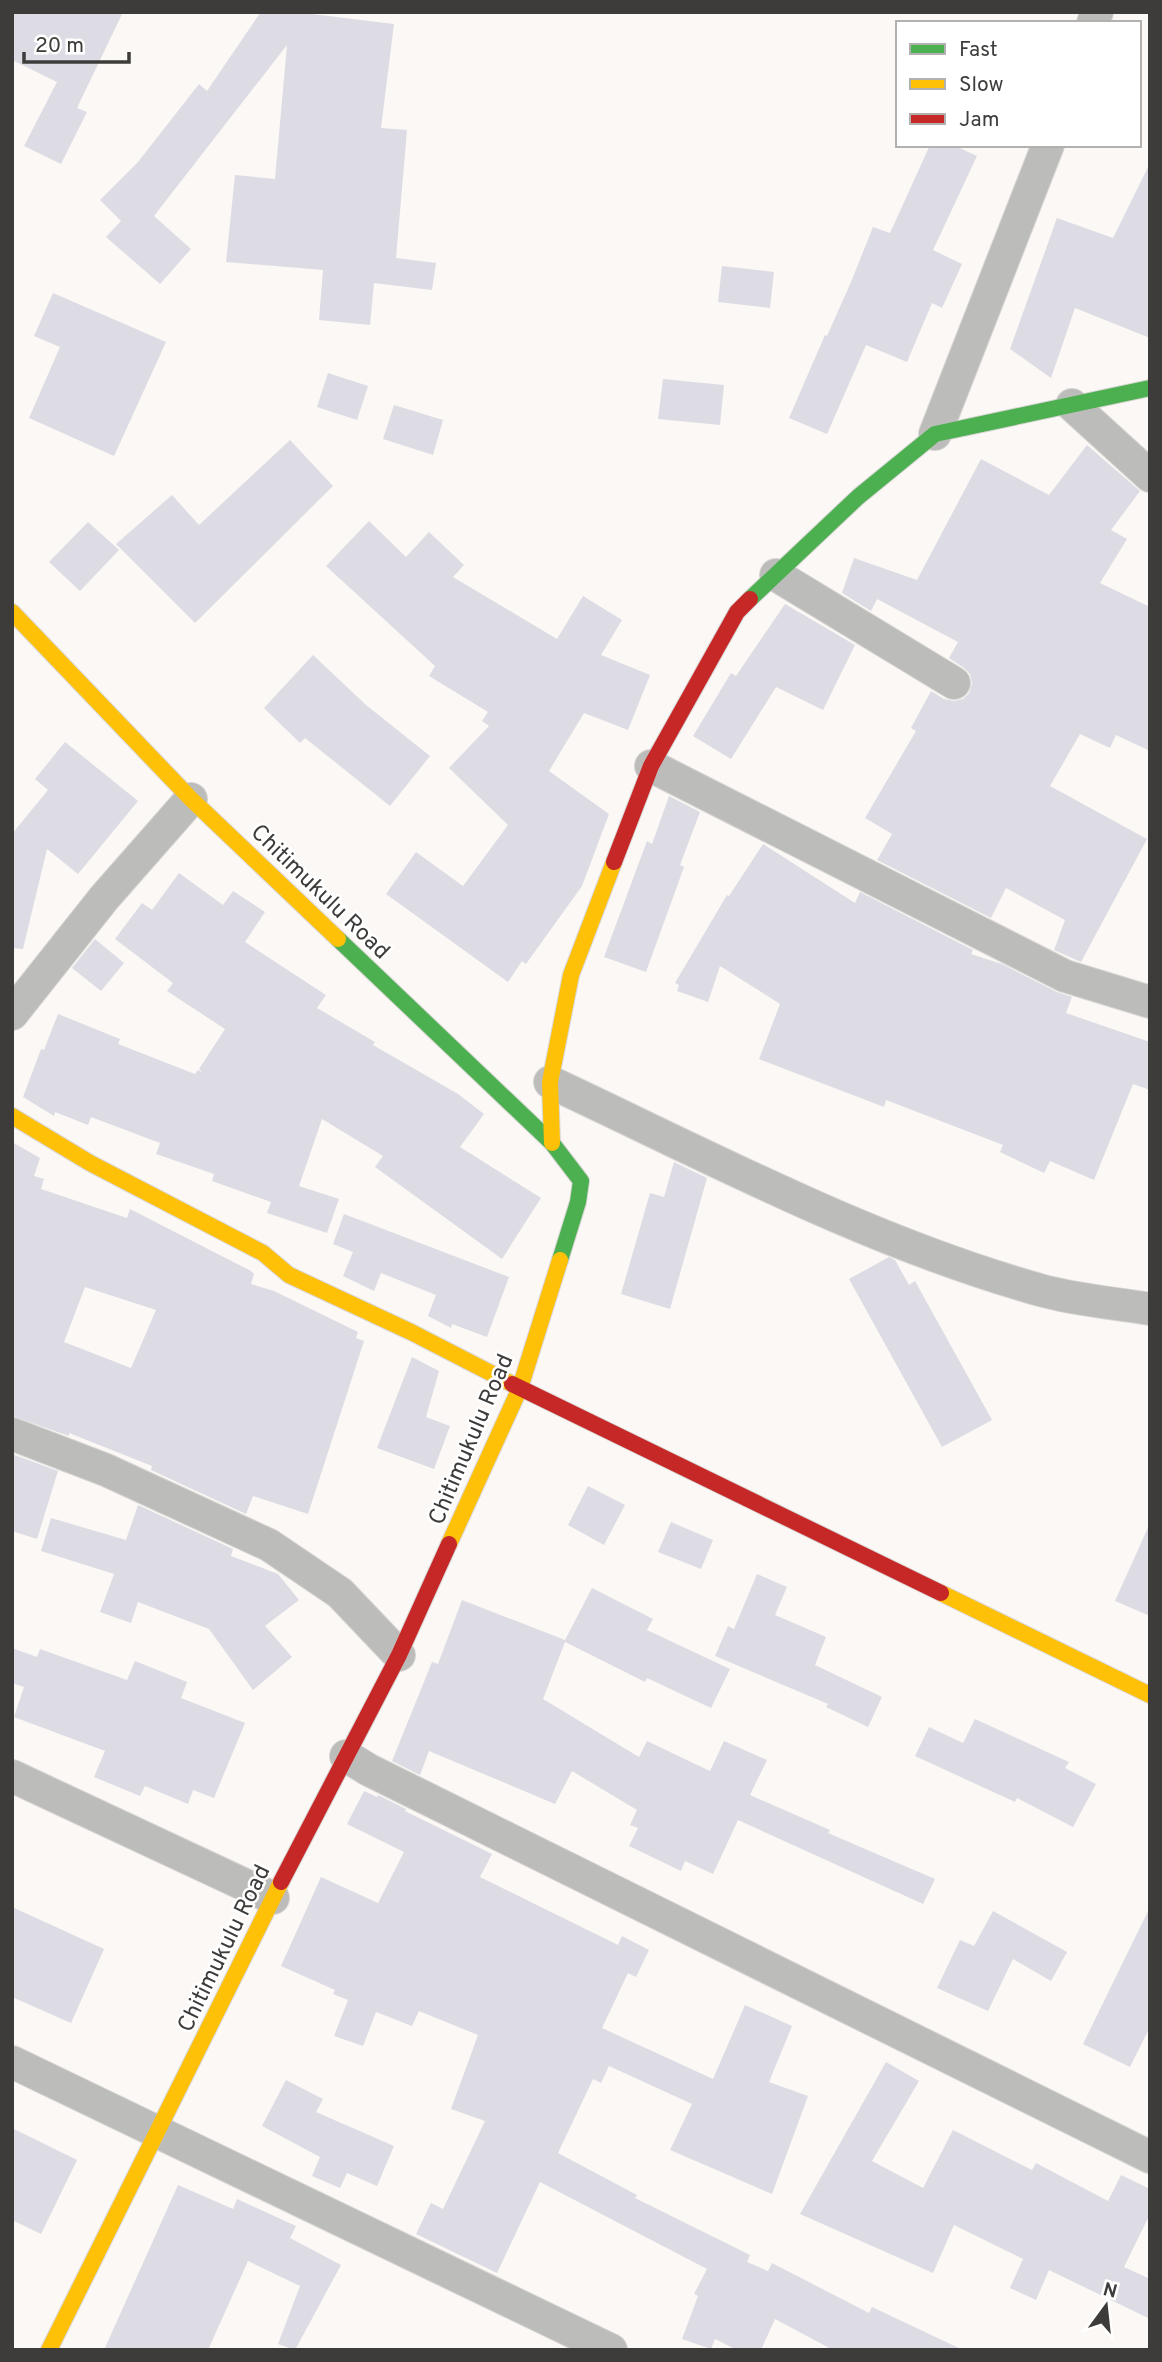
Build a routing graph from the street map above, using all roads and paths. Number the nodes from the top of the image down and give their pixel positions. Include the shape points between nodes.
1 (1047, 147) edge
2 (1150, 388) edge
3 (1072, 405) junction
4 (935, 433) junction
5 (1150, 476) edge
6 (776, 575) junction
7 (12, 612) edge
8 (954, 683) dead end
9 (651, 766) junction
10 (191, 799) junction
11 (1150, 1002) edge
12 (12, 1014) edge
13 (550, 1082) junction
14 (12, 1116) edge
15 (552, 1143) junction
16 (1150, 1309) edge
17 (520, 1388) junction
18 (12, 1434) edge
19 (399, 1655) junction
20 (1150, 1695) edge
21 (346, 1756) junction
22 (12, 1776) edge
23 (273, 1898) junction
24 (12, 2062) edge
25 (157, 2132) junction
26 (1150, 2157) edge
27 (50, 2350) edge
28 (611, 2350) edge

1 - 4 street
2 - 3 street
3 - 4 street
3 - 5 street
4 - 6 street via 858,497
6 - 8 street
6 - 9 street via 737,612
7 - 10 street, Chitimukulu Road
9 - 11 street via 1065,976
9 - 13 street via 571,975
10 - 12 street via 104,898
10 - 15 street, Chitimukulu Road
13 - 15 street
13 - 16 street via 912,1247 1041,1290
14 - 17 street via 90,1163 263,1253 289,1275
15 - 17 street, Chitimukulu Road via 581,1181
17 - 19 street, Chitimukulu Road
17 - 20 street
18 - 19 street via 106,1470 269,1545 340,1593
19 - 21 street, Chitimukulu Road
21 - 23 street, Chitimukulu Road
21 - 26 street
22 - 23 street
23 - 25 street, Chitimukulu Road
24 - 25 street
25 - 27 street, Chitimukulu Road
25 - 28 street

